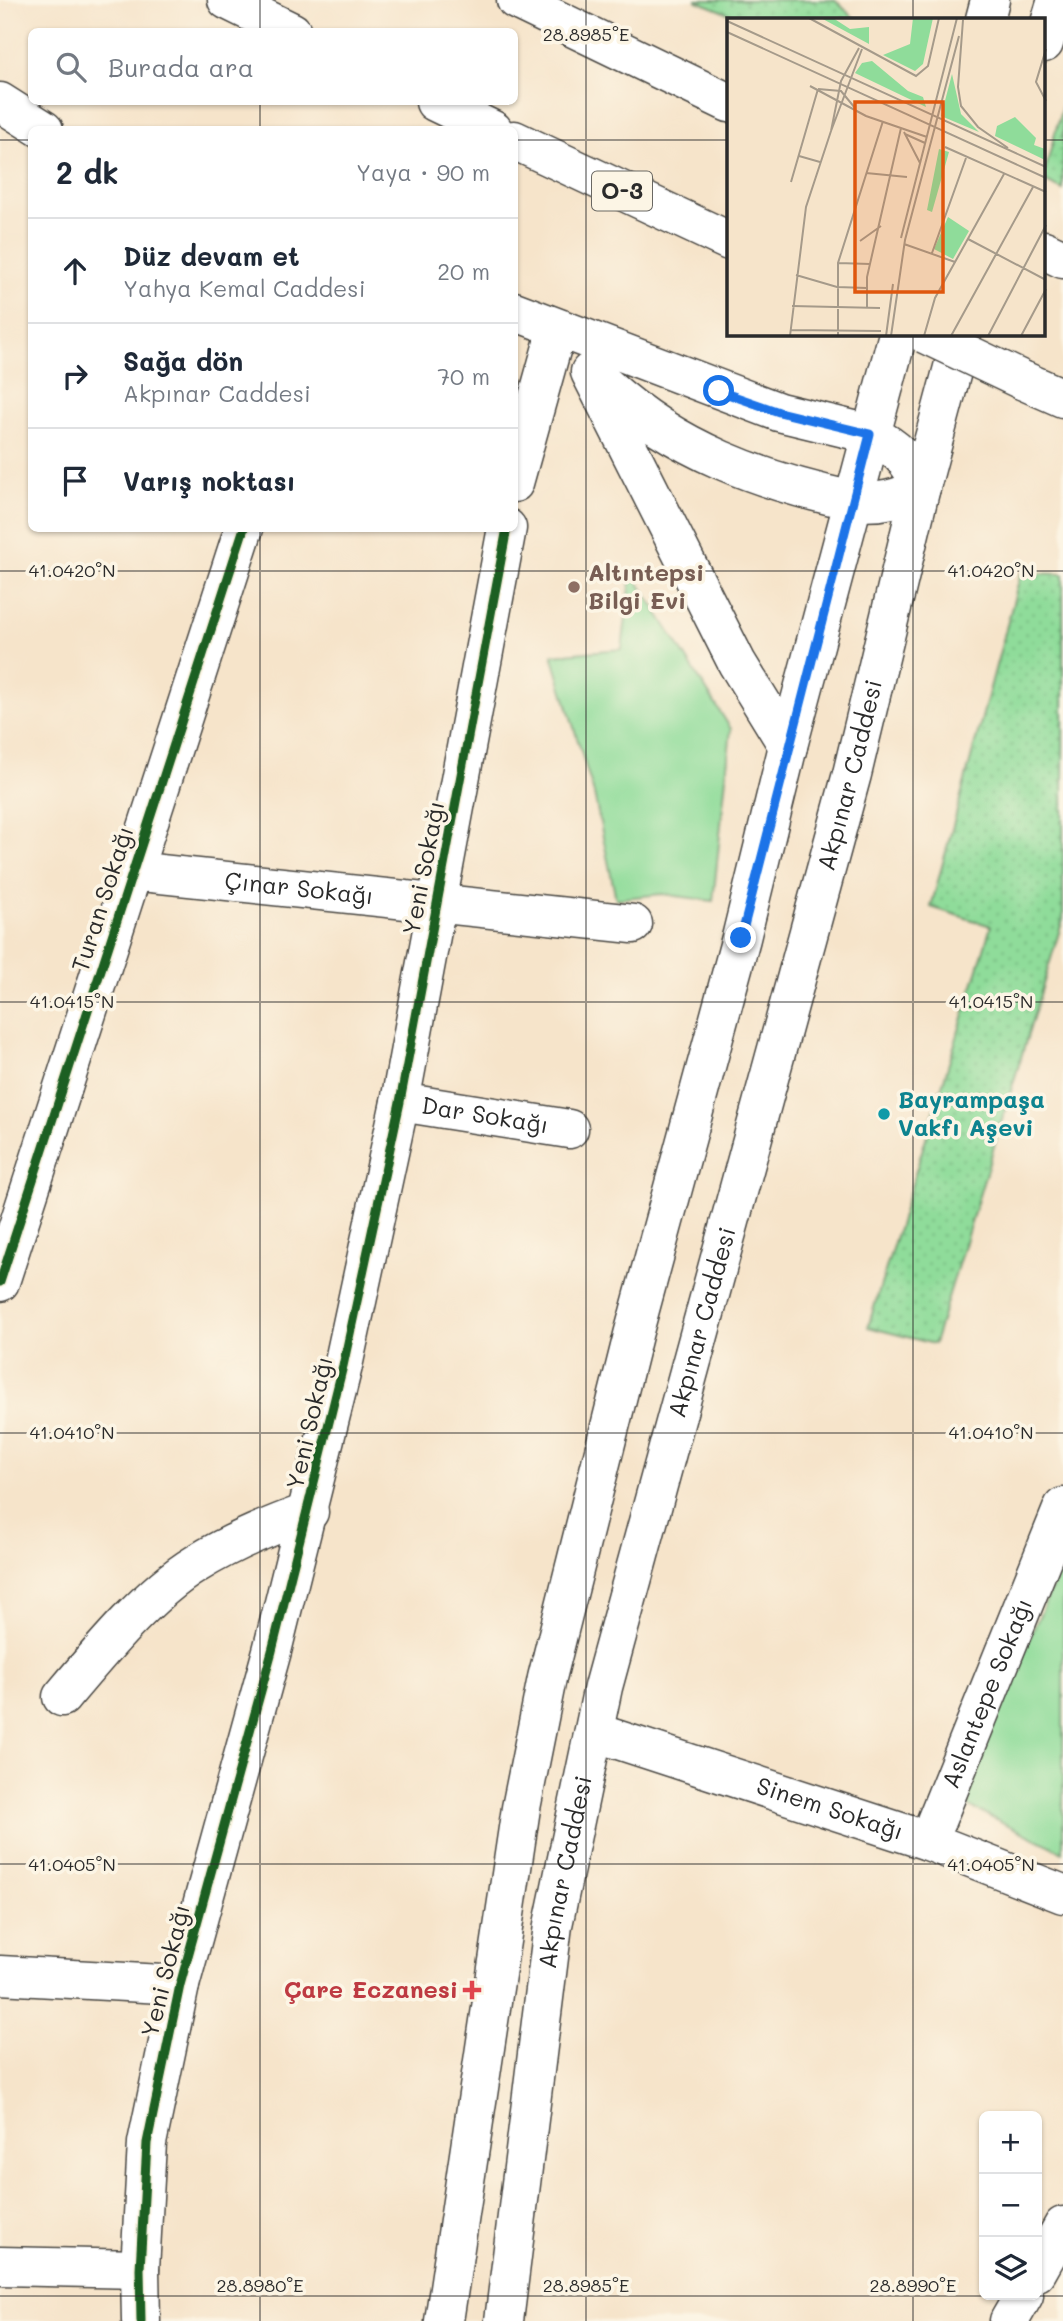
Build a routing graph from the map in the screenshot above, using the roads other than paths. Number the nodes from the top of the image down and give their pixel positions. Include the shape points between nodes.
1 (227, 0) edge
2 (516, 0) edge
3 (990, 0) edge
4 (1057, 0) edge
5 (985, 18) edge
6 (284, 28) edge
7 (1046, 36) edge
8 (727, 102) edge
9 (441, 105) edge
10 (485, 126) edge
11 (518, 142) edge
12 (727, 240) edge
13 (518, 312) edge
14 (557, 329) junction
15 (897, 336) edge
16 (929, 336) edge
17 (961, 336) edge
18 (590, 372) junction
19 (1063, 398) edge
20 (870, 434) junction
21 (518, 469) edge
22 (921, 487) junction
23 (853, 501) junction
24 (243, 532) edge
25 (505, 532) edge
26 (788, 746) junction
27 (132, 871) junction
28 (436, 902) junction
29 (634, 924) dead end
30 (400, 1102) junction
31 (569, 1129) dead end
32 (0, 1282) edge
33 (1063, 1507) edge
34 (309, 1512) junction
35 (62, 1697) dead end
36 (594, 1732) junction
37 (928, 1841) junction
38 (1063, 1894) edge
39 (0, 1975) edge
40 (180, 1985) junction
41 (1063, 2226) edge
42 (1042, 2263) edge
43 (0, 2266) edge
44 (140, 2269) junction
45 (1021, 2300) edge
46 (141, 2321) edge
47 (444, 2321) edge
48 (504, 2321) edge
49 (1009, 2321) edge

1 - 6 main road
2 - 8 main road
3 - 5 main road
4 - 7 main road
9 - 10 main road
11 - 12 main road, O-3
13 - 14 main road
14 - 18 main road
14 - 20 main road via 779,412
14 - 21 main road
15 - 20 main road, Akpınar Caddesi
16 - 19 main road, bridge
17 - 22 main road, Akpınar Caddesi
18 - 23 main road via 637,415 680,441 750,474
18 - 26 main road via 737,663
20 - 22 main road via 895,447 912,466
20 - 23 main road, Akpınar Caddesi
22 - 23 main road via 875,504
22 - 36 main road, Akpınar Caddesi via 852,774
23 - 26 main road, Akpınar Caddesi
24 - 27 main road, Turan Sokağı
25 - 28 main road, Yeni Sokağı via 472,729
26 - 47 main road, Akpınar Caddesi via 547,1678 520,1808
27 - 28 main road, Çınar Sokağı
27 - 32 main road, Turan Sokağı
28 - 29 main road, Çınar Sokağı
28 - 30 main road, Yeni Sokağı
30 - 31 main road, Dar Sokağı
30 - 34 main road, Yeni Sokağı
33 - 37 main road, Aslantepe Sokağı
34 - 35 main road via 265,1528 193,1565 139,1612
34 - 40 main road, Yeni Sokağı
36 - 37 main road, Sinem Sokağı
36 - 48 main road, Akpınar Caddesi via 553,1925
37 - 38 main road, Sinem Sokağı
39 - 40 main road
40 - 44 main road, Yeni Sokağı via 147,2143
41 - 42 main road
43 - 44 main road
44 - 46 main road, Yeni Sokağı
45 - 49 main road

